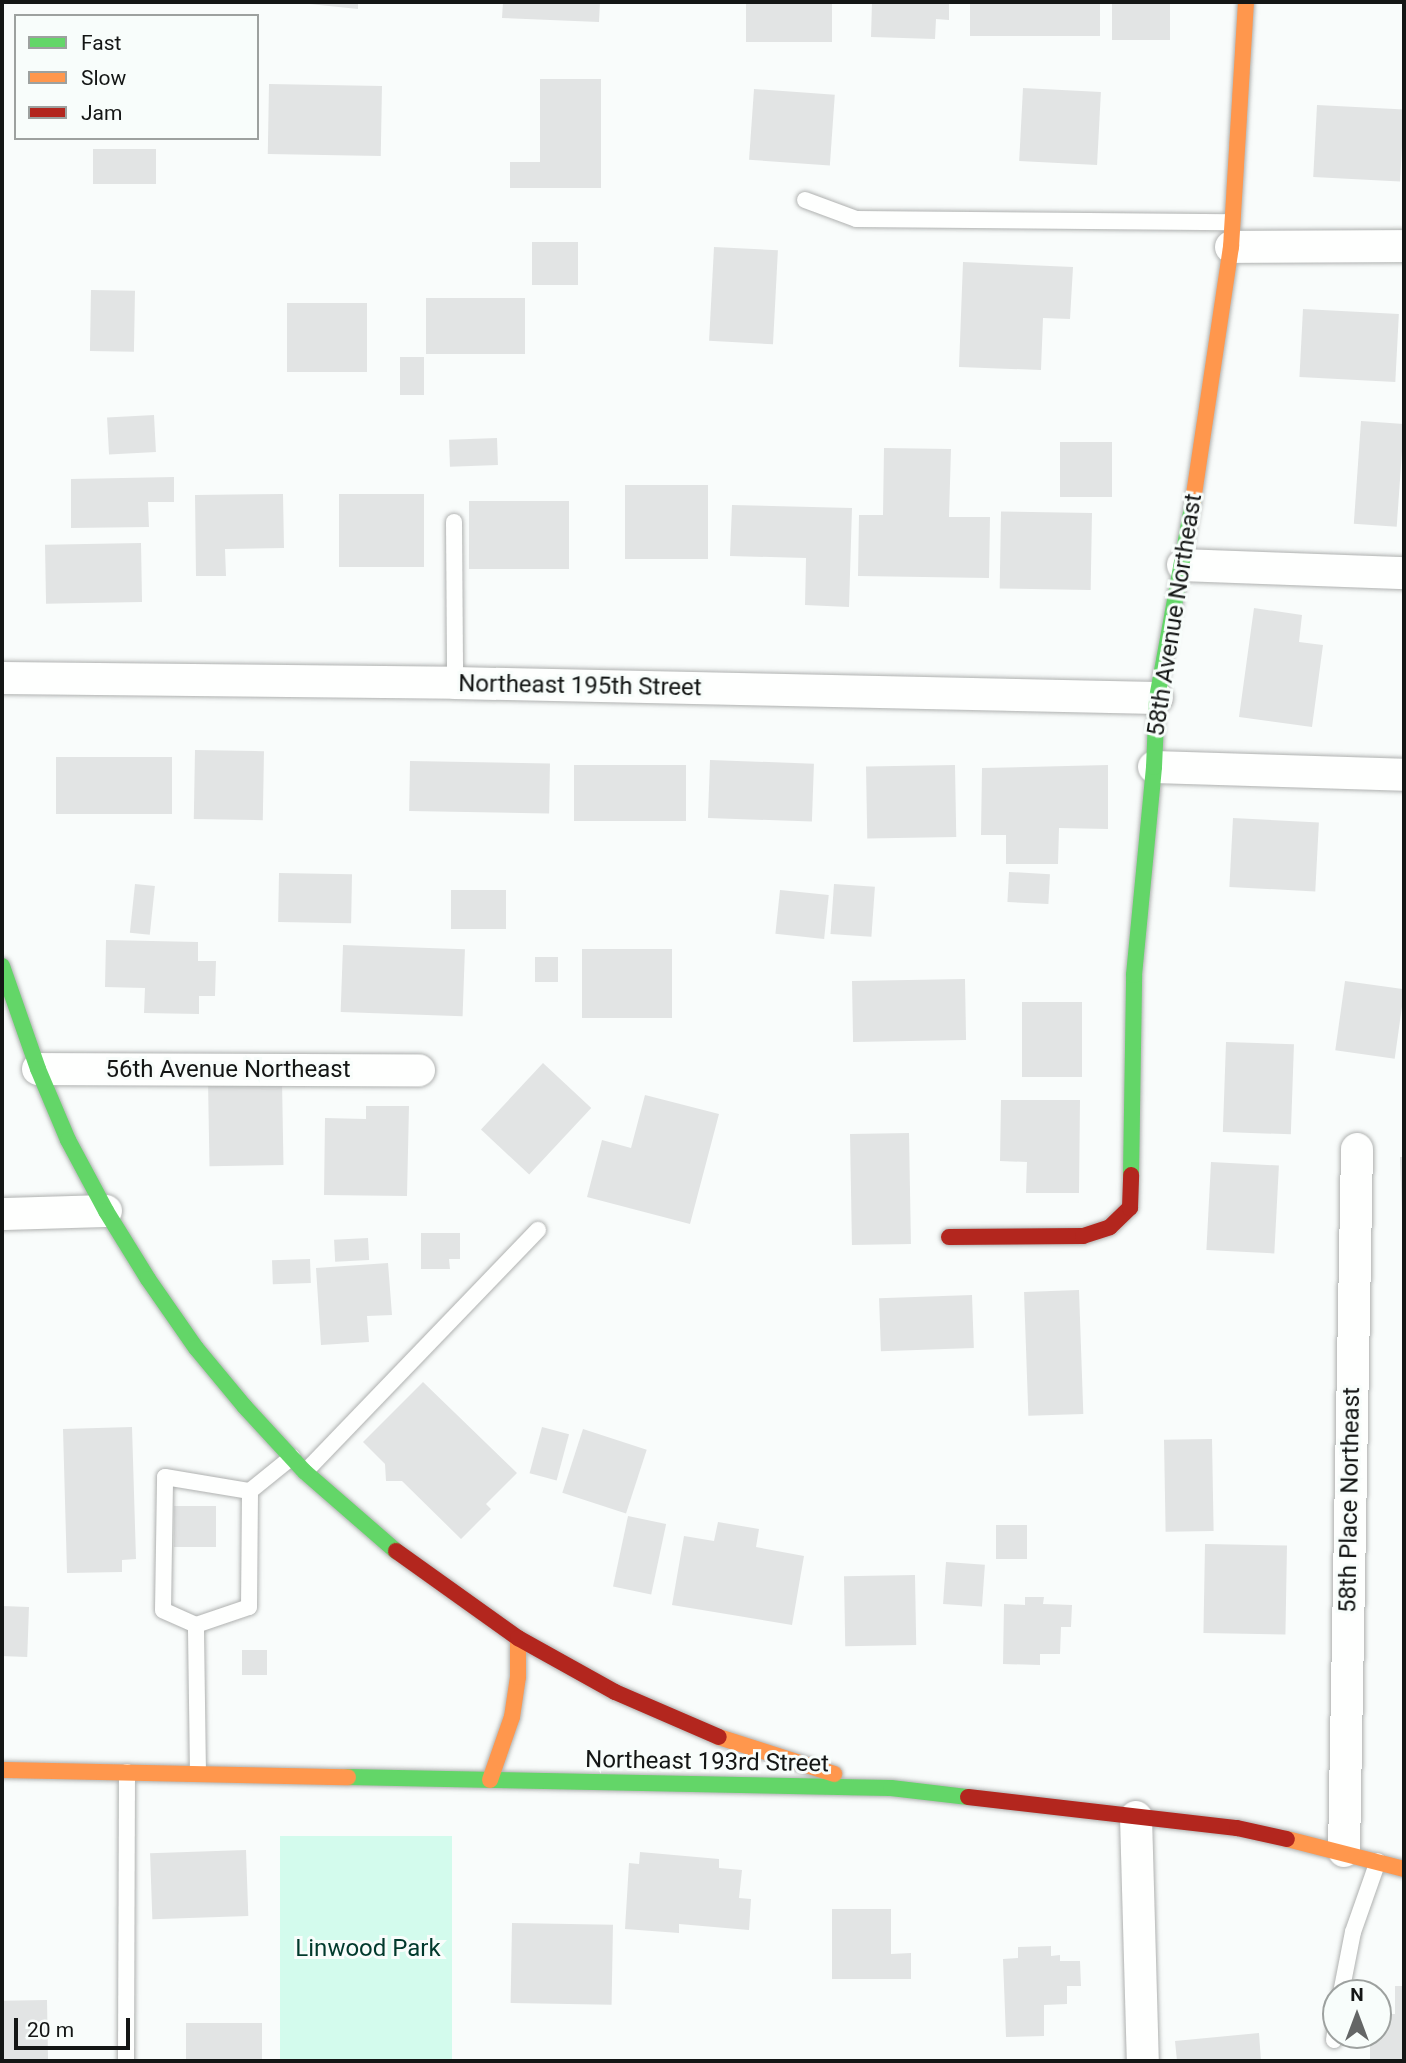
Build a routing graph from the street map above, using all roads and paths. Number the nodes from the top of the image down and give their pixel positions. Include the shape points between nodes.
1 (1246, 2) edge
2 (805, 200) dead end
3 (1232, 235) junction
4 (1404, 246) edge
5 (454, 522) dead end
6 (1183, 565) junction
7 (1404, 573) edge
8 (2, 678) edge
9 (455, 683) junction
10 (1157, 698) junction
11 (1154, 767) junction
12 (1404, 775) edge
13 (2, 967) edge
14 (38, 1069) junction
15 (419, 1070) dead end
16 (1357, 1149) dead end
17 (106, 1211) junction
18 (2, 1214) edge
19 (538, 1230) dead end
20 (948, 1237) dead end
21 (292, 1457) junction
22 (305, 1472) junction
23 (250, 1491) junction
24 (196, 1625) junction
25 (518, 1638) junction
26 (2, 1770) edge
27 (127, 1772) junction
28 (198, 1774) junction
29 (490, 1780) junction
30 (891, 1788) junction
31 (1136, 1817) junction
32 (1343, 1851) junction
33 (1378, 1861) junction
34 (1404, 1869) edge
35 (1344, 1979) edge
36 (126, 2061) edge
37 (1143, 2061) edge

1 - 3 street, 58th Avenue Northeast
2 - 3 lane via 856,219
3 - 4 street
3 - 6 street, 58th Avenue Northeast
5 - 9 lane
6 - 7 street
6 - 10 street, 58th Avenue Northeast
8 - 9 street, Northeast 195th Street
9 - 10 street, Northeast 195th Street
10 - 11 street, 58th Avenue Northeast
11 - 12 street
11 - 20 street, 58th Avenue Northeast via 1134,975 1130,1208 1110,1227 1083,1236
13 - 14 street
14 - 15 street, 56th Avenue Northeast
14 - 17 street via 68,1140
16 - 32 street, 58th Place Northeast
17 - 18 street
17 - 21 street via 196,1348
19 - 22 lane
21 - 22 street
21 - 23 lane
22 - 25 street via 403,1558
23 - 24 lane via 249,1607
23 - 24 lane via 165,1477 163,1610
24 - 28 lane
25 - 29 street via 512,1717
25 - 30 street via 615,1692 718,1737 796,1764
26 - 27 street, Northeast 193rd Street
27 - 28 street, Northeast 193rd Street
27 - 36 lane
28 - 29 street, Northeast 193rd Street
29 - 30 street, Northeast 193rd Street
30 - 31 street, Northeast 193rd Street
31 - 32 street, Northeast 193rd Street via 1237,1828
31 - 37 street
32 - 33 street, Northeast 193rd Street
33 - 34 street, Northeast 193rd Street
33 - 35 lane via 1353,1932

